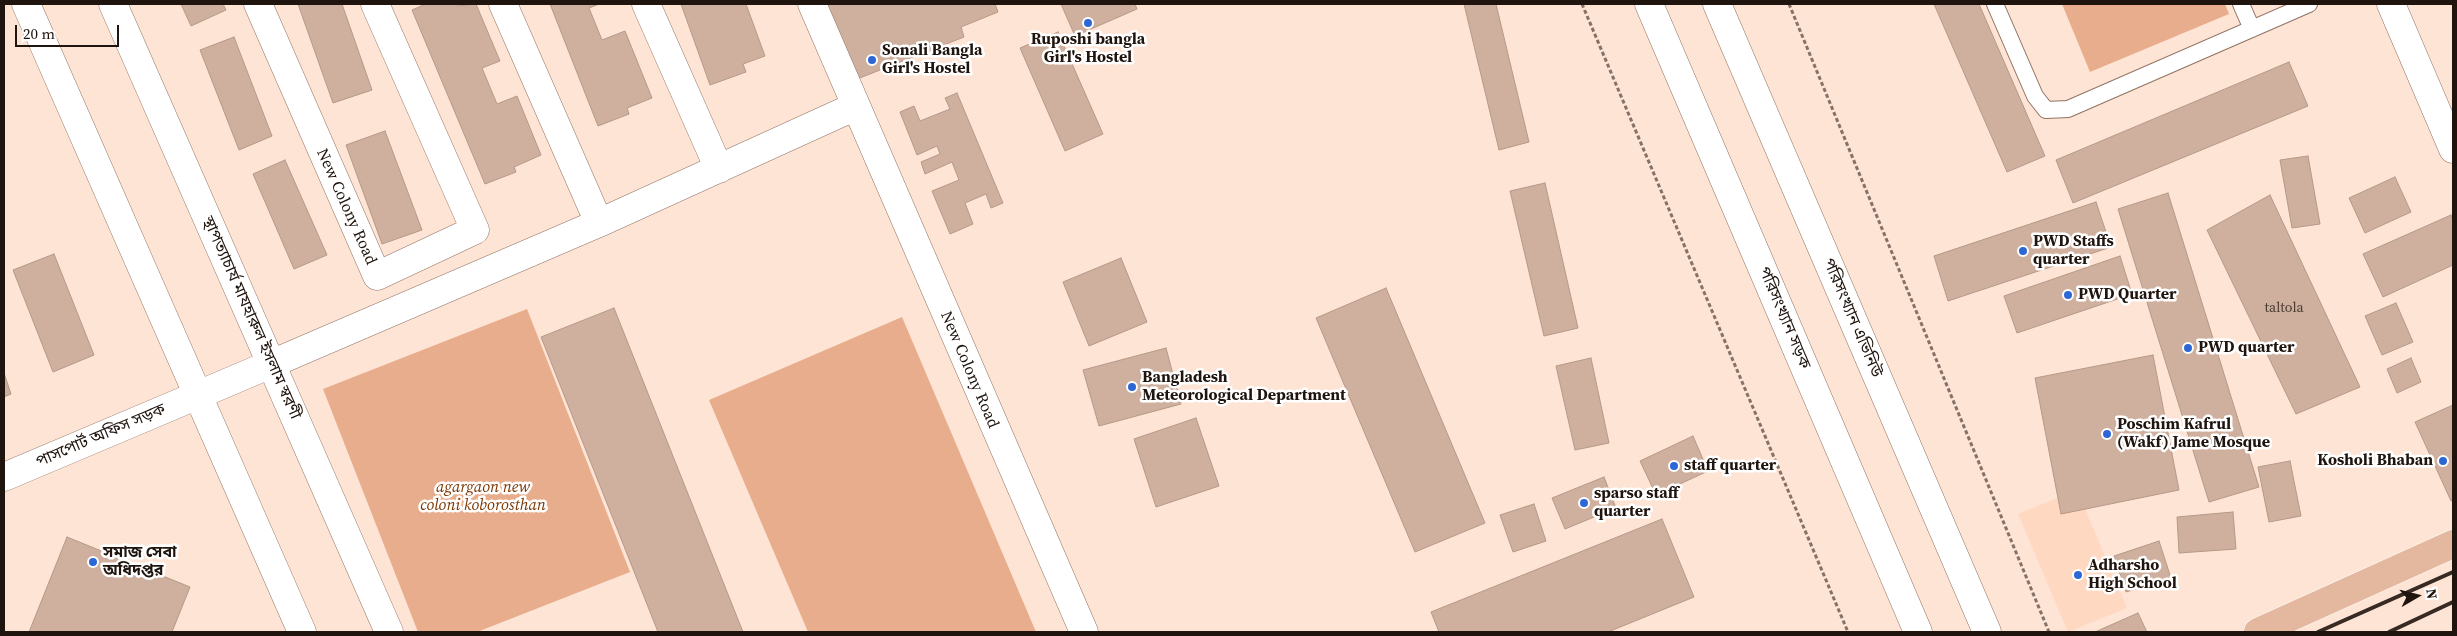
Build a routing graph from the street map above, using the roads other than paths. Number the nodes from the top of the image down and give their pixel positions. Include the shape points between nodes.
1 (26, 4) edge
2 (113, 4) edge
3 (258, 4) edge
4 (375, 4) edge
5 (503, 4) edge
6 (812, 4) edge
7 (1649, 4) edge
8 (1717, 4) edge
9 (1995, 4) edge
10 (2241, 4) edge
11 (2309, 4) edge
12 (2391, 4) edge
13 (653, 19) edge
14 (2252, 29) junction
15 (856, 106) junction
16 (2453, 149) edge
17 (719, 169) junction
18 (599, 223) junction
19 (271, 364) junction
20 (198, 395) junction
21 (4, 477) edge
22 (2453, 544) edge
23 (302, 632) edge
24 (389, 632) edge
25 (1084, 632) edge
26 (1918, 632) edge
27 (1987, 632) edge
28 (2258, 632) edge

1 - 20 street
2 - 19 street, স্থাপত্যাচার্য মাযহারুল ইসলাম স্বরণী
3 - 4 street, New Colony Road via 376,276 475,230
5 - 18 street
6 - 15 street, New Colony Road
7 - 26 street, পরিসংখ্যান সড়ক
8 - 27 street, পরিসংখ্যান এভিনিউ
9 - 14 lane via 2035,96 2046,110 2068,109
10 - 14 lane
11 - 14 lane
12 - 16 street
13 - 17 street
15 - 17 street
15 - 25 street, New Colony Road
17 - 18 street
18 - 19 street
19 - 20 street, পাসপোর্ট অফিস সড়ক
19 - 24 street, স্থাপত্যাচার্য মাযহারুল ইসলাম স্বরণী
20 - 21 street, পাসপোর্ট অফিস সড়ক
20 - 23 street
22 - 28 main road

